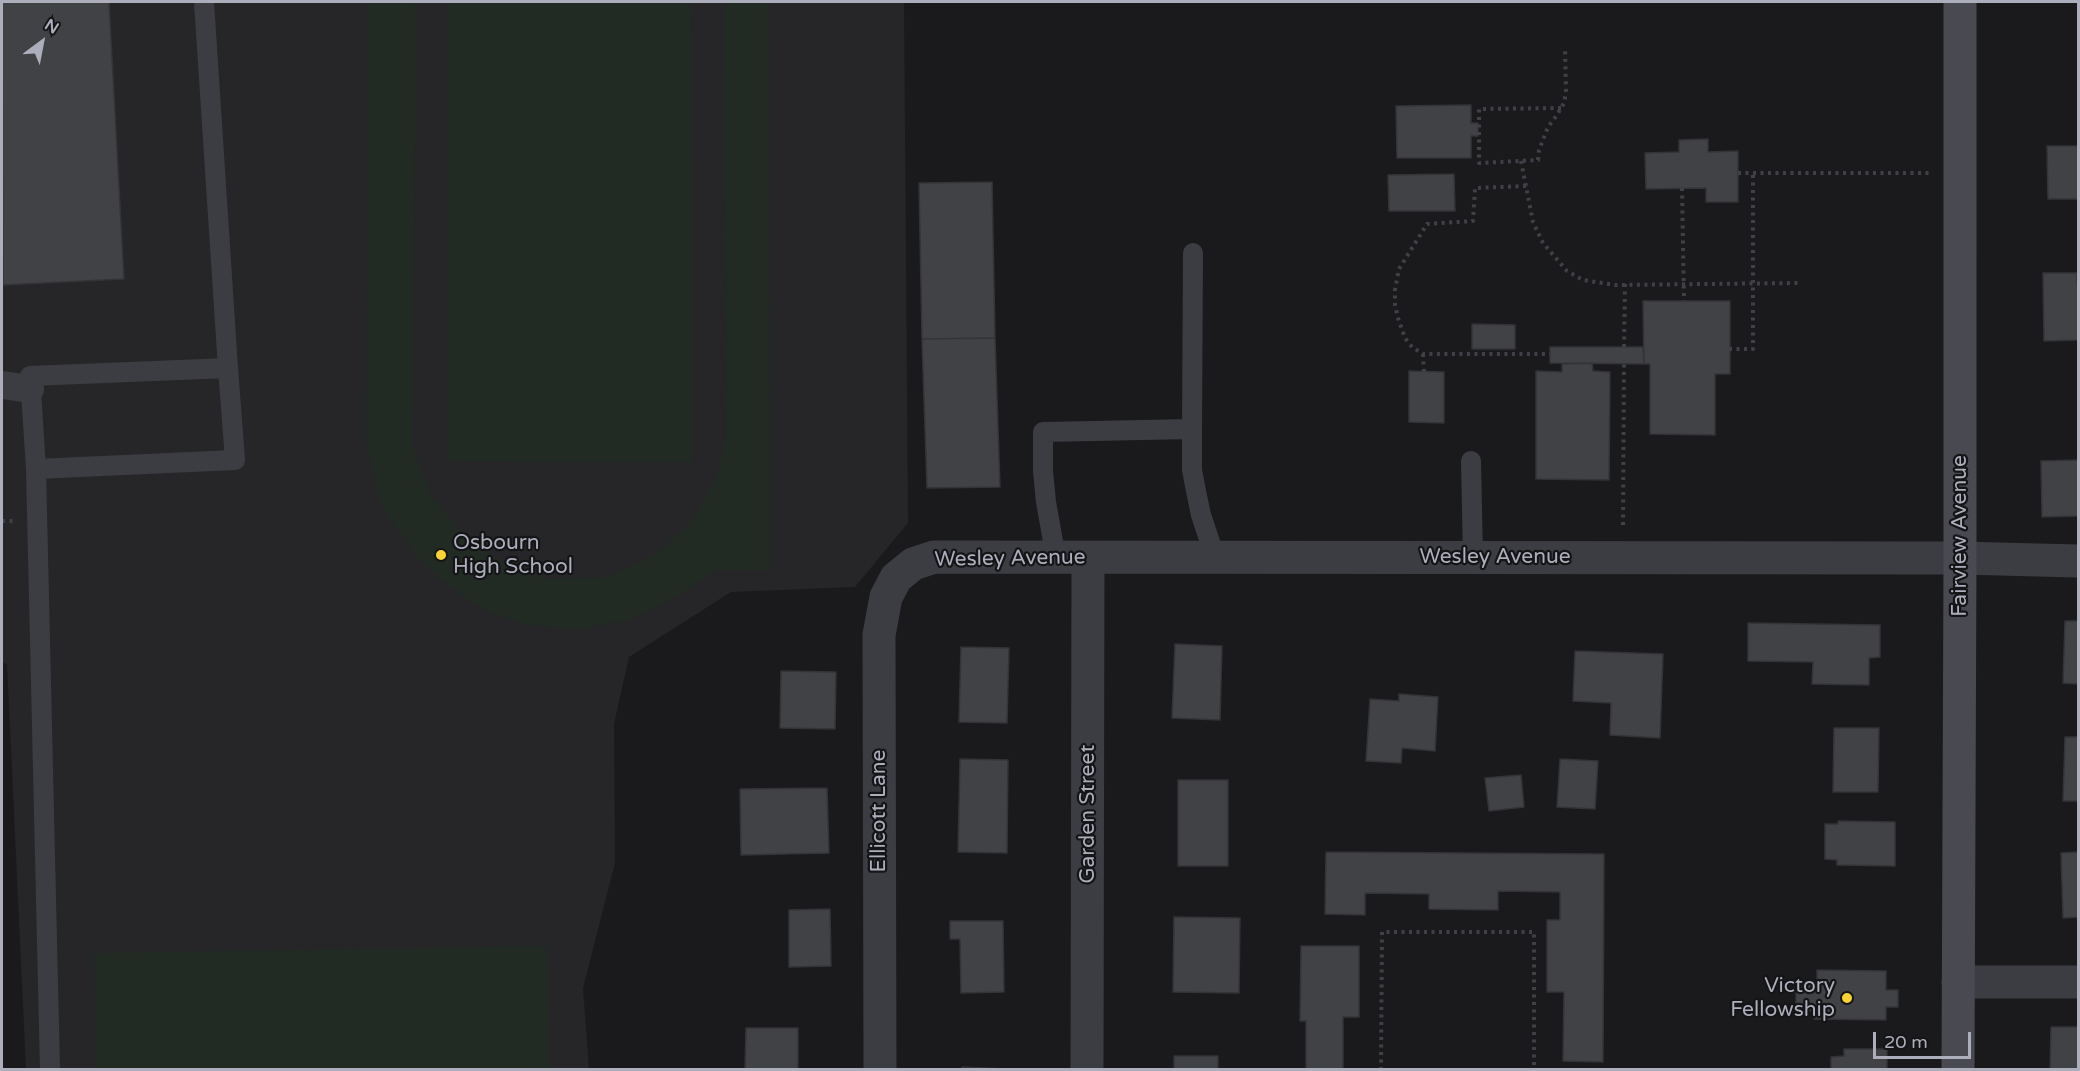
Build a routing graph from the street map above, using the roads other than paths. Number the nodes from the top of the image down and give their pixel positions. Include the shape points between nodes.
1 (204, 2) edge
2 (1960, 2) edge
3 (1193, 253) dead end
4 (228, 368) junction
5 (2, 385) edge
6 (30, 388) junction
7 (1192, 429) junction
8 (1471, 461) dead end
9 (36, 469) junction
10 (1215, 557) junction
11 (1473, 557) junction
12 (1072, 558) junction
13 (1960, 558) junction
14 (2079, 561) edge
15 (913, 564) joint
16 (1958, 982) junction
17 (2079, 982) edge
18 (50, 1070) edge
19 (880, 1070) edge
20 (1087, 1070) edge
21 (1958, 1070) edge

1 - 4 lane
2 - 13 main road, Fairview Avenue
3 - 7 lane
4 - 6 lane via 30,376
4 - 9 lane via 235,460
5 - 6 street
6 - 9 lane
7 - 10 lane via 1192,470
7 - 12 lane via 1043,432 1046,502
8 - 11 lane
9 - 18 lane
10 - 11 street, Wesley Avenue
10 - 12 street, Wesley Avenue
11 - 13 street, Wesley Avenue
12 - 15 street, Wesley Avenue via 933,557
12 - 20 street, Garden Street
13 - 14 street, Wesley Avenue
13 - 16 main road, Fairview Avenue
15 - 19 street, Ellicott Lane via 896,578 886,597 879,635
16 - 17 street
16 - 21 main road, Fairview Avenue

